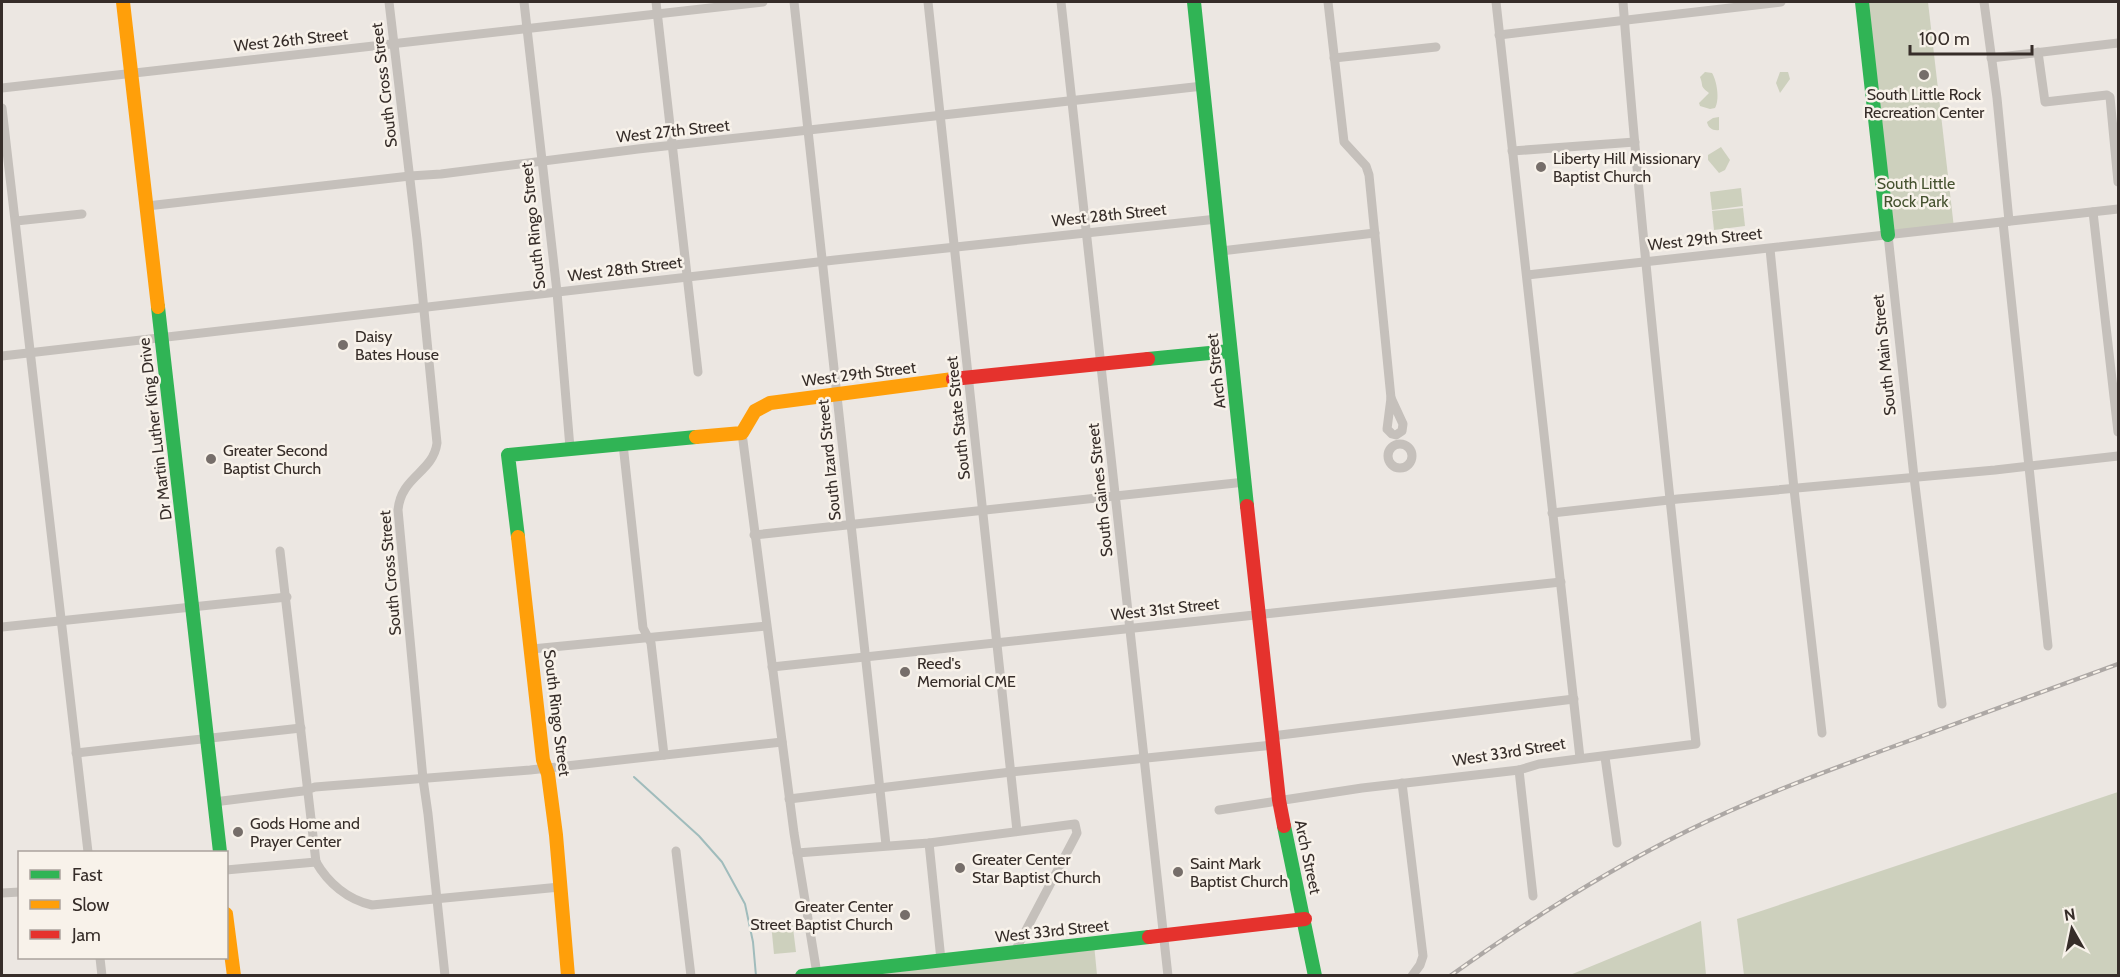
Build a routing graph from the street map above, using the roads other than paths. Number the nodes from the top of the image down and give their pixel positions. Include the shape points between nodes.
1 (123, 2) edge
2 (389, 2) edge
3 (524, 2) edge
4 (656, 2) edge
5 (763, 2) edge
6 (794, 2) edge
7 (928, 2) edge
8 (1061, 2) edge
9 (1194, 2) edge
10 (1328, 2) edge
11 (1496, 2) edge
12 (1623, 2) edge
13 (1781, 2) edge
14 (1862, 2) edge
15 (1984, 2) edge
16 (1743, 4) edge
17 (658, 14) junction
18 (1625, 20) junction
19 (528, 28) junction
20 (1499, 35) junction
21 (394, 44) junction
22 (2118, 44) edge
23 (1436, 47) dead end
24 (2038, 52) junction
25 (1991, 57) junction
26 (1334, 58) junction
27 (130, 73) junction
28 (1203, 86) junction
29 (2, 88) edge
30 (1072, 100) junction
31 (2, 108) edge
32 (940, 116) junction
33 (809, 130) junction
34 (1635, 141) junction
35 (672, 145) junction
36 (1512, 152) junction
37 (542, 160) junction
38 (410, 176) junction
39 (2118, 182) edge
40 (147, 206) junction
41 (2118, 209) edge
42 (2093, 212) junction
43 (82, 214) dead end
44 (1217, 219) junction
45 (15, 221) junction
46 (2006, 221) junction
47 (1086, 233) junction
48 (1375, 233) junction
49 (1887, 235) junction
50 (954, 247) junction
51 (1770, 249) junction
52 (1221, 251) junction
53 (1646, 261) junction
54 (822, 262) junction
55 (1527, 275) junction
56 (686, 277) junction
57 (557, 292) junction
58 (424, 307) junction
59 (161, 338) junction
60 (1230, 351) junction
61 (30, 352) junction
62 (2, 356) edge
63 (1101, 364) junction
64 (698, 372) dead end
65 (969, 377) junction
66 (837, 394) junction
67 (2118, 432) edge
68 (742, 433) junction
69 (1397, 439) dead end
70 (622, 444) junction
71 (570, 448) junction
72 (2118, 456) edge
73 (2029, 466) junction
74 (1914, 477) junction
75 (1245, 482) junction
76 (1794, 489) junction
77 (1115, 496) junction
78 (1670, 500) junction
79 (983, 510) junction
80 (1552, 513) junction
81 (851, 524) junction
82 (754, 535) junction
83 (280, 551) dead end
84 (1561, 582) junction
85 (287, 597) junction
86 (192, 607) junction
87 (1258, 614) junction
88 (61, 621) junction
89 (766, 626) junction
90 (2, 627) edge
91 (1130, 628) junction
92 (650, 637) junction
93 (996, 643) junction
94 (2048, 646) dead end
95 (532, 649) junction
96 (866, 656) junction
97 (772, 667) junction
98 (1574, 699) junction
99 (1942, 704) dead end
100 (301, 728) junction
101 (1822, 732) dead end
102 (206, 738) junction
103 (1272, 741) junction
104 (782, 742) junction
105 (76, 753) junction
106 (664, 755) junction
107 (1605, 757) junction
108 (1580, 758) junction
109 (1144, 759) junction
110 (546, 768) junction
111 (1519, 770) junction
112 (1011, 772) junction
113 (423, 779) junction
114 (1402, 783) junction
115 (880, 788) junction
116 (309, 789) junction
117 (789, 799) junction
118 (1279, 800) junction
119 (214, 802) junction
120 (1219, 810) dead end
121 (1017, 831) junction
122 (928, 843) junction
123 (1617, 843) dead end
124 (886, 845) junction
125 (88, 851) edge
126 (220, 851) edge
127 (676, 851) dead end
128 (797, 853) junction
129 (316, 862) junction
130 (228, 870) edge
131 (560, 887) junction
132 (18, 891) edge
133 (2, 894) edge
134 (1533, 896) dead end
135 (437, 897) junction
136 (1305, 919) junction
137 (228, 929) edge
138 (1164, 936) junction
139 (1015, 951) junction
140 (100, 959) edge
141 (941, 960) junction
142 (817, 974) junction
143 (102, 975) edge
144 (234, 975) edge
145 (445, 975) edge
146 (568, 975) edge
147 (691, 975) edge
148 (802, 975) edge
149 (1168, 975) edge
150 (1315, 975) edge
151 (1412, 975) edge

1 - 27 street, Dr Martin Luther King Drive
2 - 21 street, South Cross Street
3 - 19 street, South Ringo Street
4 - 17 street
5 - 17 street, West 26th Street
6 - 33 street, South Izard Street
7 - 32 street, South State Street
8 - 30 street, South Gaines Street
9 - 28 street, Arch Street
10 - 26 street
11 - 20 street
12 - 18 street
13 - 16 street
14 - 49 street, South Main Street
15 - 25 street
16 - 18 street
17 - 19 street, West 26th Street
17 - 35 street
18 - 20 street
18 - 34 street
19 - 21 street, West 26th Street
19 - 37 street, South Ringo Street
20 - 36 street
21 - 27 street, West 26th Street
21 - 38 street, South Cross Street
22 - 24 street
23 - 26 street
24 - 25 street
24 - 39 street via 2045,102 2110,96
25 - 46 street
26 - 48 street via 1344,142 1368,170
27 - 29 street, West 26th Street
27 - 40 street, Dr Martin Luther King Drive
28 - 30 street, West 27th Street
28 - 44 street, Arch Street
30 - 32 street, West 27th Street
30 - 47 street, South Gaines Street
31 - 45 street
32 - 33 street, West 27th Street
32 - 50 street, South State Street
33 - 35 street, West 27th Street
33 - 54 street, South Izard Street
34 - 36 street
34 - 53 street
35 - 37 street, West 27th Street
35 - 56 street
36 - 55 street
37 - 38 street, West 27th Street
37 - 57 street, South Ringo Street
38 - 40 street, West 27th Street
38 - 58 street, South Cross Street
40 - 59 street, Dr Martin Luther King Drive
41 - 42 street, West 29th Street
42 - 46 street, West 29th Street
42 - 67 street
43 - 45 street
44 - 47 street, West 28th Street
44 - 52 street, Arch Street
45 - 61 street
46 - 49 street, West 29th Street
46 - 73 street
47 - 50 street, West 28th Street
47 - 63 street, South Gaines Street
48 - 52 street
48 - 69 street via 1391,398 1403,424
49 - 51 street, West 29th Street
49 - 74 street, South Main Street
50 - 54 street, West 28th Street
50 - 65 street, South State Street
51 - 53 street, West 29th Street
51 - 76 street
52 - 60 street, Arch Street
53 - 55 street, West 29th Street
53 - 78 street
54 - 56 street, West 28th Street
54 - 66 street, South Izard Street
55 - 80 street
56 - 57 street, West 28th Street
56 - 64 street
57 - 58 street, West 28th Street
57 - 71 street, South Ringo Street
58 - 59 street, West 28th Street
58 - 113 street, South Cross Street via 437,443 433,459 402,492 398,510
59 - 61 street, West 28th Street
59 - 86 street, Dr Martin Luther King Drive
60 - 63 street, West 29th Street
60 - 75 street, Arch Street
61 - 62 street, West 28th Street
61 - 88 street
63 - 65 street, West 29th Street
63 - 77 street, South Gaines Street
65 - 66 street, West 29th Street
65 - 79 street, South State Street
66 - 68 street, West 29th Street via 763,404
66 - 81 street, South Izard Street
68 - 70 street
68 - 82 street
70 - 71 street
70 - 92 street via 644,628
71 - 95 street, South Ringo Street via 508,455
72 - 73 street
73 - 74 street
73 - 94 street
74 - 76 street
74 - 99 street, South Main Street
75 - 77 street
75 - 87 street, Arch Street
76 - 78 street
76 - 101 street
77 - 79 street
77 - 91 street, South Gaines Street
78 - 80 street
78 - 107 street, West 33rd Street via 1696,744
79 - 81 street
79 - 93 street, South State Street
80 - 84 street
81 - 82 street
81 - 96 street, South Izard Street
82 - 89 street
83 - 85 street
84 - 87 street, West 31st Street
84 - 98 street
85 - 86 street
85 - 100 street
86 - 88 street
86 - 102 street, Dr Martin Luther King Drive
87 - 91 street, West 31st Street
87 - 103 street, Arch Street
88 - 90 street
88 - 105 street
89 - 92 street
89 - 97 street
91 - 93 street, West 31st Street
91 - 109 street, South Gaines Street
92 - 95 street
92 - 106 street
93 - 96 street, West 31st Street
93 - 112 street, South State Street
95 - 110 street, South Ringo Street
96 - 97 street, West 31st Street
96 - 115 street, South Izard Street
97 - 104 street
98 - 103 street
98 - 108 street
100 - 102 street
100 - 116 street
102 - 105 street
102 - 119 street, Dr Martin Luther King Drive
103 - 109 street
103 - 118 street, Arch Street
104 - 106 street
104 - 117 street
105 - 125 street
106 - 110 street
107 - 108 street, West 33rd Street
107 - 123 street
108 - 111 street, West 33rd Street
109 - 112 street
109 - 138 street, South Gaines Street
110 - 113 street
110 - 131 street, South Ringo Street
111 - 114 street, West 33rd Street
111 - 134 street
112 - 115 street
112 - 121 street, South State Street
113 - 116 street
113 - 135 street, South Cross Street
114 - 118 street, West 33rd Street
114 - 151 street via 1423,956
115 - 117 street
115 - 124 street, South Izard Street
116 - 119 street
116 - 129 street
117 - 128 street
118 - 120 street, West 33rd Street
118 - 136 street, Arch Street
119 - 126 street, Dr Martin Luther King Drive
121 - 122 street
121 - 139 street via 1075,824 1077,832
122 - 124 street
122 - 141 street
124 - 128 street
127 - 147 street
128 - 142 street
129 - 130 street
129 - 135 street via 335,885 360,903 382,905
131 - 135 street
131 - 146 street, South Ringo Street
132 - 133 street
135 - 145 street, South Cross Street
136 - 138 street, West 33rd Street
136 - 150 street, Arch Street
137 - 144 street
138 - 139 street, West 33rd Street
138 - 149 street, South Gaines Street
139 - 141 street, West 33rd Street
140 - 143 street
141 - 142 street, West 33rd Street
142 - 148 street, West 33rd Street

